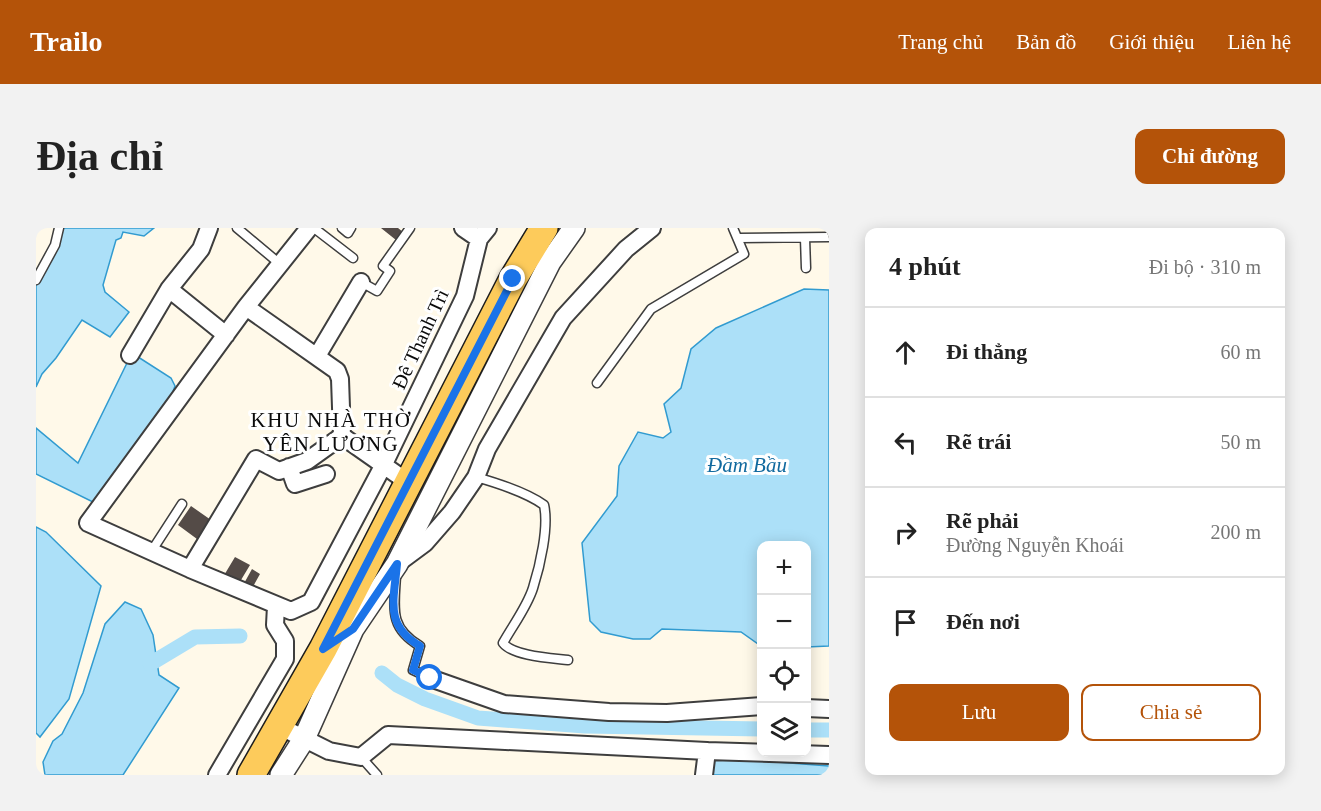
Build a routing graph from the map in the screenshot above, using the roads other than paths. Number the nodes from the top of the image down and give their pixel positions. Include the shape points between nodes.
1 (59, 228) edge
2 (209, 228) edge
3 (237, 228) edge
4 (342, 228) edge
5 (351, 228) edge
6 (410, 228) edge
7 (463, 228) edge
8 (544, 228) edge
9 (574, 228) edge
10 (652, 228) edge
11 (733, 228) edge
12 (306, 229) edge
13 (483, 233) edge
14 (805, 237) junction
15 (829, 237) edge
16 (739, 238) junction
17 (353, 258) dead end
18 (280, 264) junction
19 (806, 268) dead end
20 (36, 280) edge
21 (361, 282) joint
22 (169, 289) junction
23 (246, 307) junction
24 (226, 335) junction
25 (130, 355) dead end
26 (317, 356) junction
27 (597, 383) dead end
28 (342, 436) junction
29 (383, 466) junction
30 (289, 468) junction
31 (326, 474) dead end
32 (476, 477) junction
33 (409, 483) junction
34 (182, 504) dead end
35 (151, 552) junction
36 (397, 564) junction
37 (190, 569) junction
38 (276, 606) junction
39 (353, 629) junction
40 (323, 649) junction
41 (568, 660) dead end
42 (430, 678) joint
43 (757, 706) edge
44 (811, 708) edge
45 (829, 709) edge
46 (279, 726) junction
47 (304, 739) junction
48 (707, 751) junction
49 (829, 755) edge
50 (361, 757) junction
51 (217, 775) edge
52 (251, 775) edge
53 (281, 775) edge
54 (377, 775) edge
55 (704, 775) edge

1 - 20 lane via 55,245
2 - 22 street via 201,249
3 - 18 lane
4 - 5 lane via 348,233
6 - 21 lane via 383,266 390,272 377,291
7 - 13 street
8 - 33 main road via 513,279
9 - 36 street via 550,262
10 - 32 street via 626,249 563,318 487,449
11 - 16 lane
12 - 17 lane
12 - 18 street
13 - 29 street, Đê Thanh Trì via 465,296
14 - 15 lane
14 - 16 lane
14 - 19 lane
16 - 27 lane via 744,254 651,309
18 - 23 street
21 - 26 street
22 - 24 street
22 - 25 street
23 - 24 street
23 - 26 street
24 - 35 street via 88,523
26 - 28 street via 337,371 340,379
28 - 29 street
28 - 30 street via 307,461
29 - 33 street
29 - 38 street, Đê Thanh Trì via 311,602 291,611
30 - 31 street via 295,484
30 - 37 street via 279,471 256,459
32 - 36 street via 425,543
32 - 41 lane via 538,500 545,511 547,525 532,590 503,643 512,650
33 - 40 main road
34 - 35 lane
35 - 37 street
36 - 39 street
36 - 42 lane via 397,627 420,646 413,670
37 - 38 street
38 - 51 street via 274,625 285,641 285,659
39 - 40 street
39 - 47 street
40 - 46 main road
42 - 43 street via 504,704 668,713
44 - 45 street
46 - 47 street
46 - 52 main road
47 - 50 street via 329,751
47 - 53 street
48 - 49 street
48 - 50 street via 388,735
48 - 55 street
50 - 54 lane

